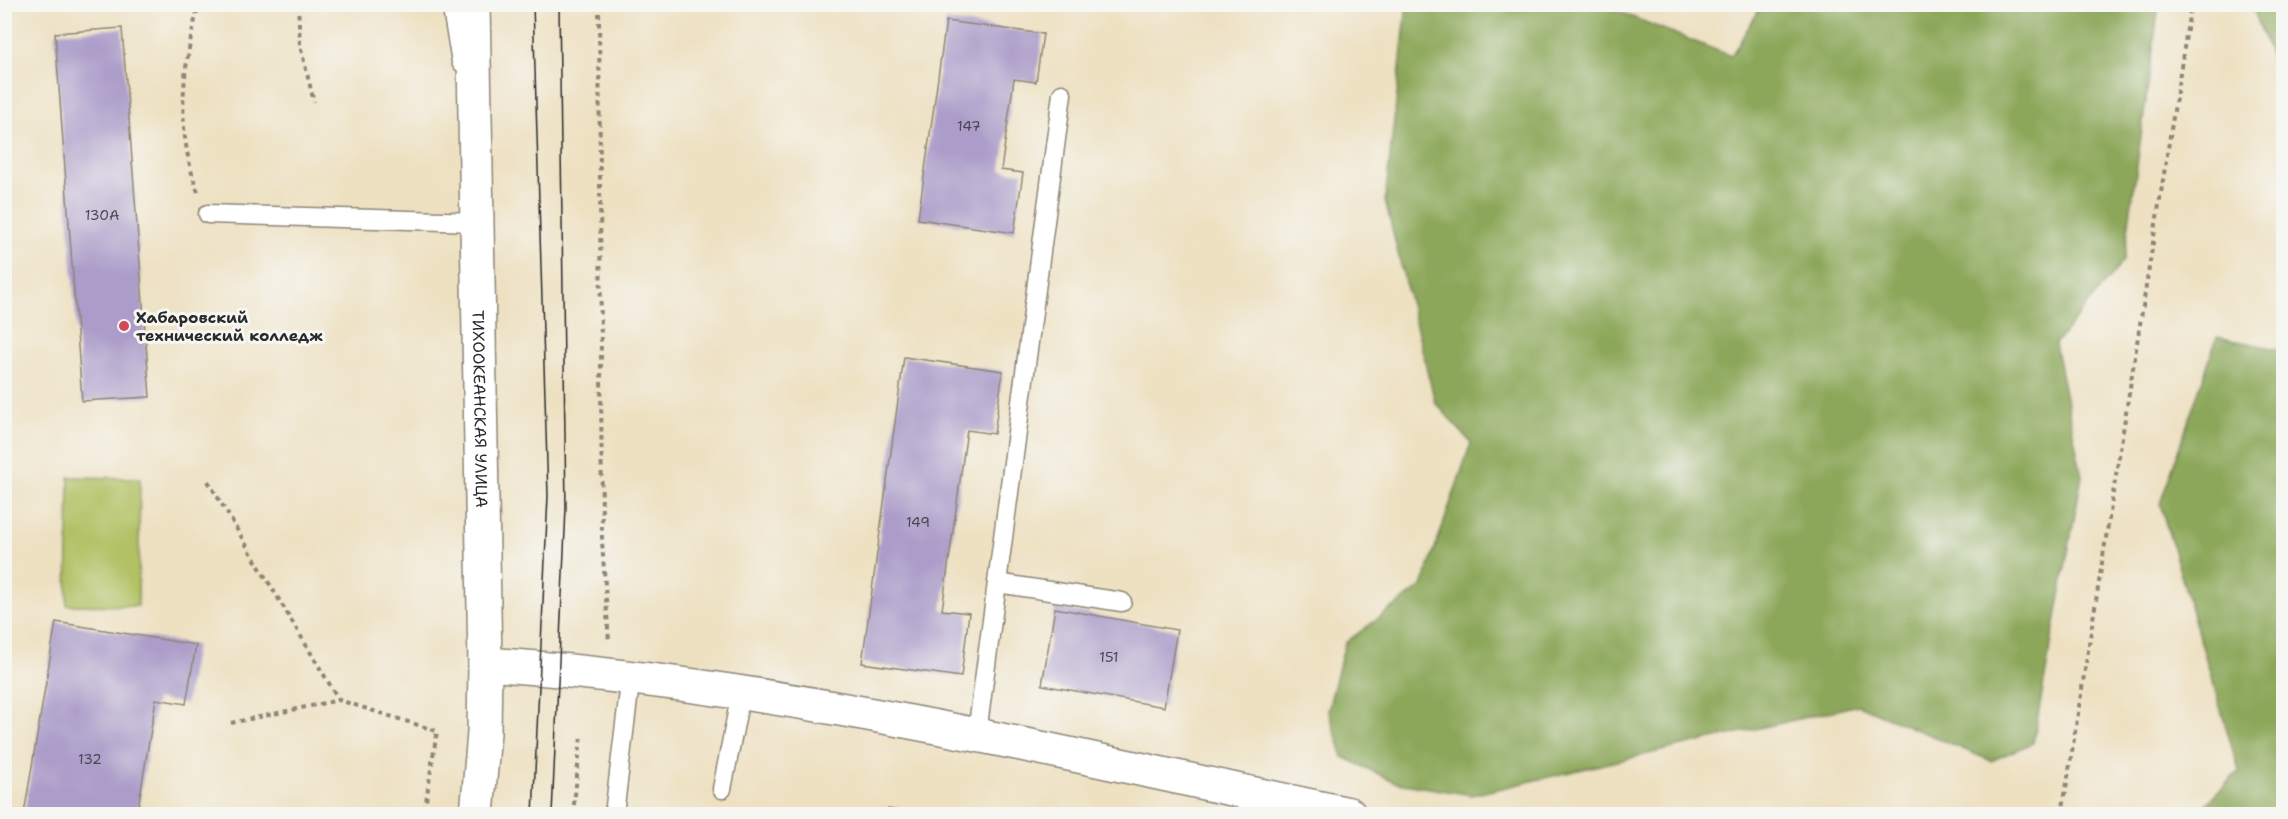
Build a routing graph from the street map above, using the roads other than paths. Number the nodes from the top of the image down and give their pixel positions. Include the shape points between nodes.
1 (451, 4) edge
2 (473, 4) edge
3 (1062, 94) dead end
4 (476, 145) junction
5 (208, 214) road end
6 (477, 222) junction
7 (997, 583) junction
8 (1122, 602) dead end
9 (485, 664) junction
10 (621, 674) junction
11 (741, 693) junction
12 (976, 733) junction
13 (722, 789) dead end
14 (477, 814) edge
15 (614, 814) edge
16 (1349, 814) edge

1 - 4 lane
2 - 4 street, ТИХООКЕАНСКАЯ УЛИЦА
3 - 7 lane
4 - 6 street, ТИХООКЕАНСКАЯ УЛИЦА
5 - 6 lane
6 - 9 street, ТИХООКЕАНСКАЯ УЛИЦА
7 - 8 lane
7 - 12 lane
9 - 10 street
9 - 14 street, ТИХООКЕАНСКАЯ УЛИЦА
10 - 11 street
10 - 15 lane
11 - 12 street
11 - 13 lane
12 - 16 street

